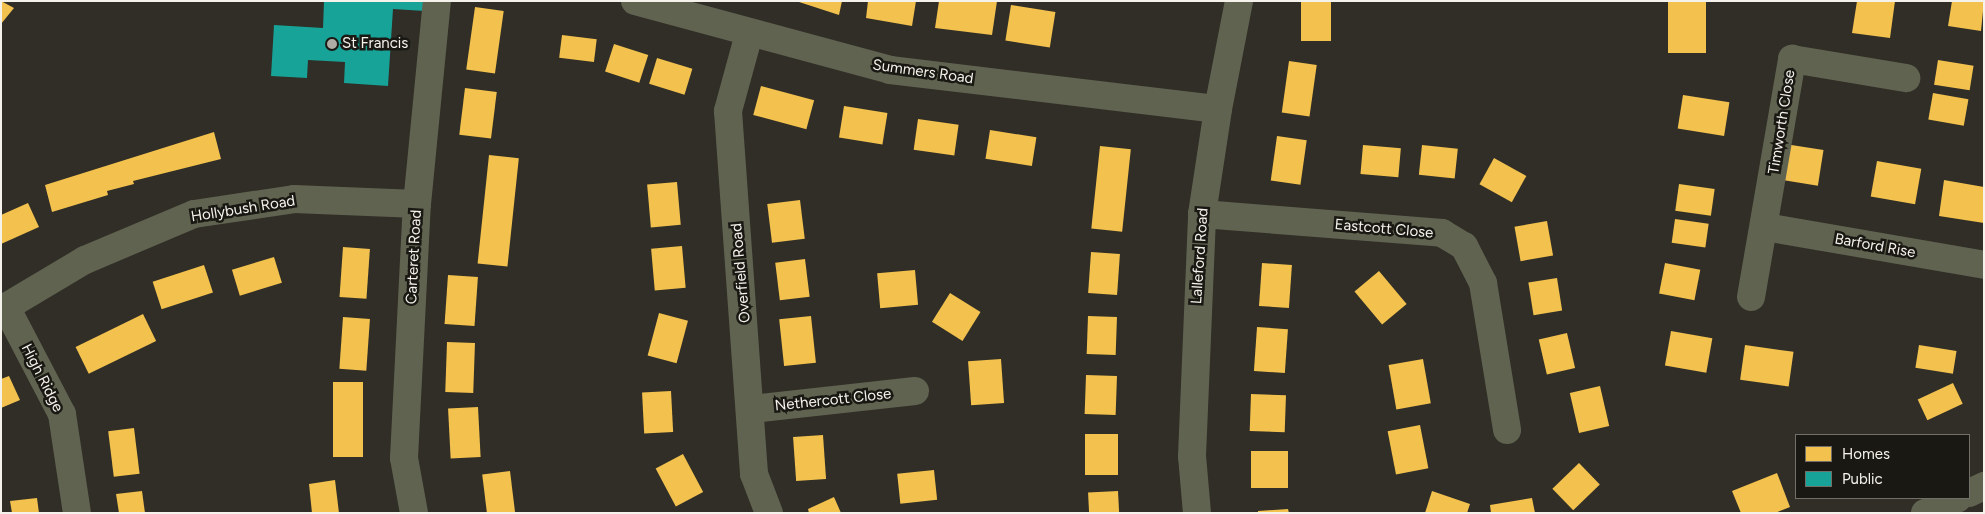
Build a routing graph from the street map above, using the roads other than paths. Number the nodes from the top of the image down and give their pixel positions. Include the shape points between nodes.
1 (437, 1) edge
2 (635, 1) edge
3 (1239, 1) edge
4 (749, 34) junction
5 (1906, 78) dead end
6 (1218, 109) junction
7 (416, 204) junction
8 (1202, 214) junction
9 (1765, 228) junction
10 (1984, 265) edge
11 (1751, 297) dead end
12 (4, 308) edge
13 (914, 392) dead end
14 (752, 408) junction
15 (1507, 430) dead end
16 (1984, 486) edge
17 (1970, 493) edge
18 (1956, 499) edge
19 (76, 513) edge
20 (414, 513) edge
21 (769, 513) edge
22 (1197, 513) edge
23 (1925, 513) edge

1 - 7 street, Carteret Road
2 - 4 street, Summers Road
3 - 6 street, Lalleford Road
4 - 6 street, Summers Road via 890,70
4 - 14 street, Overfield Road via 728,111
5 - 9 street, Timworth Close via 1792,59
6 - 8 street, Lalleford Road
7 - 12 street, Hollybush Road via 294,199 194,214 85,260
7 - 20 street, Carteret Road via 404,458
8 - 15 street, Eastcott Close via 1442,233 1464,246 1482,283
8 - 22 street, Lalleford Road via 1192,456
9 - 10 street, Barford Rise
9 - 11 street, Timworth Close
12 - 19 street, High Ridge via 62,414
13 - 14 street, Nethercott Close
14 - 21 street, Overfield Road via 754,474
16 - 17 street
18 - 23 street

